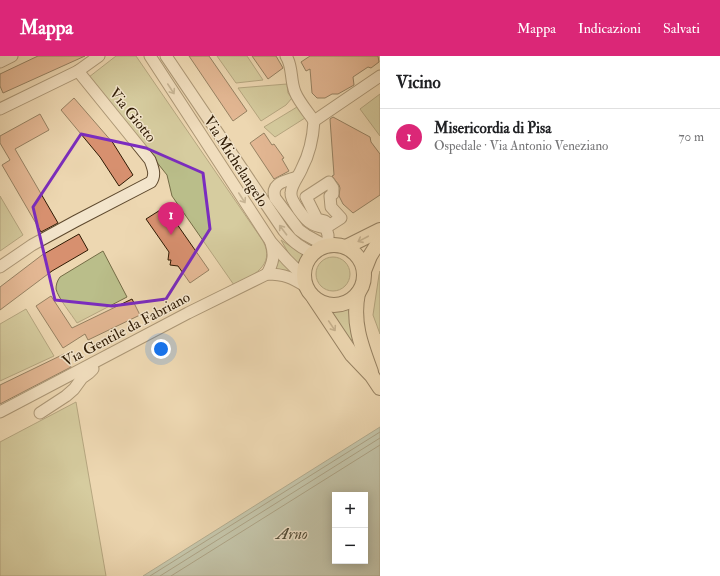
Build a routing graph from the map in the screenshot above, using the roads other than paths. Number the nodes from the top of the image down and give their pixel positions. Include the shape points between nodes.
1 (12, 56) edge
2 (99, 56) edge
3 (150, 56) edge
4 (166, 56) edge
5 (286, 56) edge
6 (0, 62) edge
7 (78, 71) junction
8 (380, 76) edge
9 (0, 108) edge
10 (314, 121) junction
11 (297, 177) junction
12 (380, 230) edge
13 (380, 240) edge
14 (271, 242) junction
15 (327, 246) junction
16 (346, 247) junction
17 (314, 253) junction
18 (0, 266) edge
19 (364, 271) junction
20 (267, 274) junction
21 (307, 286) junction
22 (358, 293) junction
23 (106, 356) junction
24 (376, 382) edge
25 (0, 412) edge
26 (40, 413) dead end

1 - 6 street
2 - 7 street
3 -> 14 street, Via Michelangelo
17 -> 4 street, Via Michelangelo via 298,245 284,231
5 - 10 street via 295,92
7 - 9 street
7 - 18 street, Via Giotto via 150,160 153,178 151,182 32,245
8 - 10 street
10 - 11 street via 310,147
11 - 15 street via 290,194 293,201 307,221 326,228
11 - 15 street via 278,184 274,192 275,198 299,230
12 -> 16 main road
13 - 19 main road
14 - 20 street via 273,258
14 - 21 street, Via Michelangelo
15 - 16 main road
15 - 17 main road
16 - 19 main road via 354,252
17 - 21 main road via 305,268
19 - 22 main road via 363,283
20 - 21 street via 289,277
20 - 23 street, Via Gentile da Fabriano
21 - 22 main road via 315,298 334,305 346,302
21 -> 24 main road via 352,356
22 - 24 main road via 357,331
23 - 25 street, Via Gentile da Fabriano
23 - 26 street via 66,396

